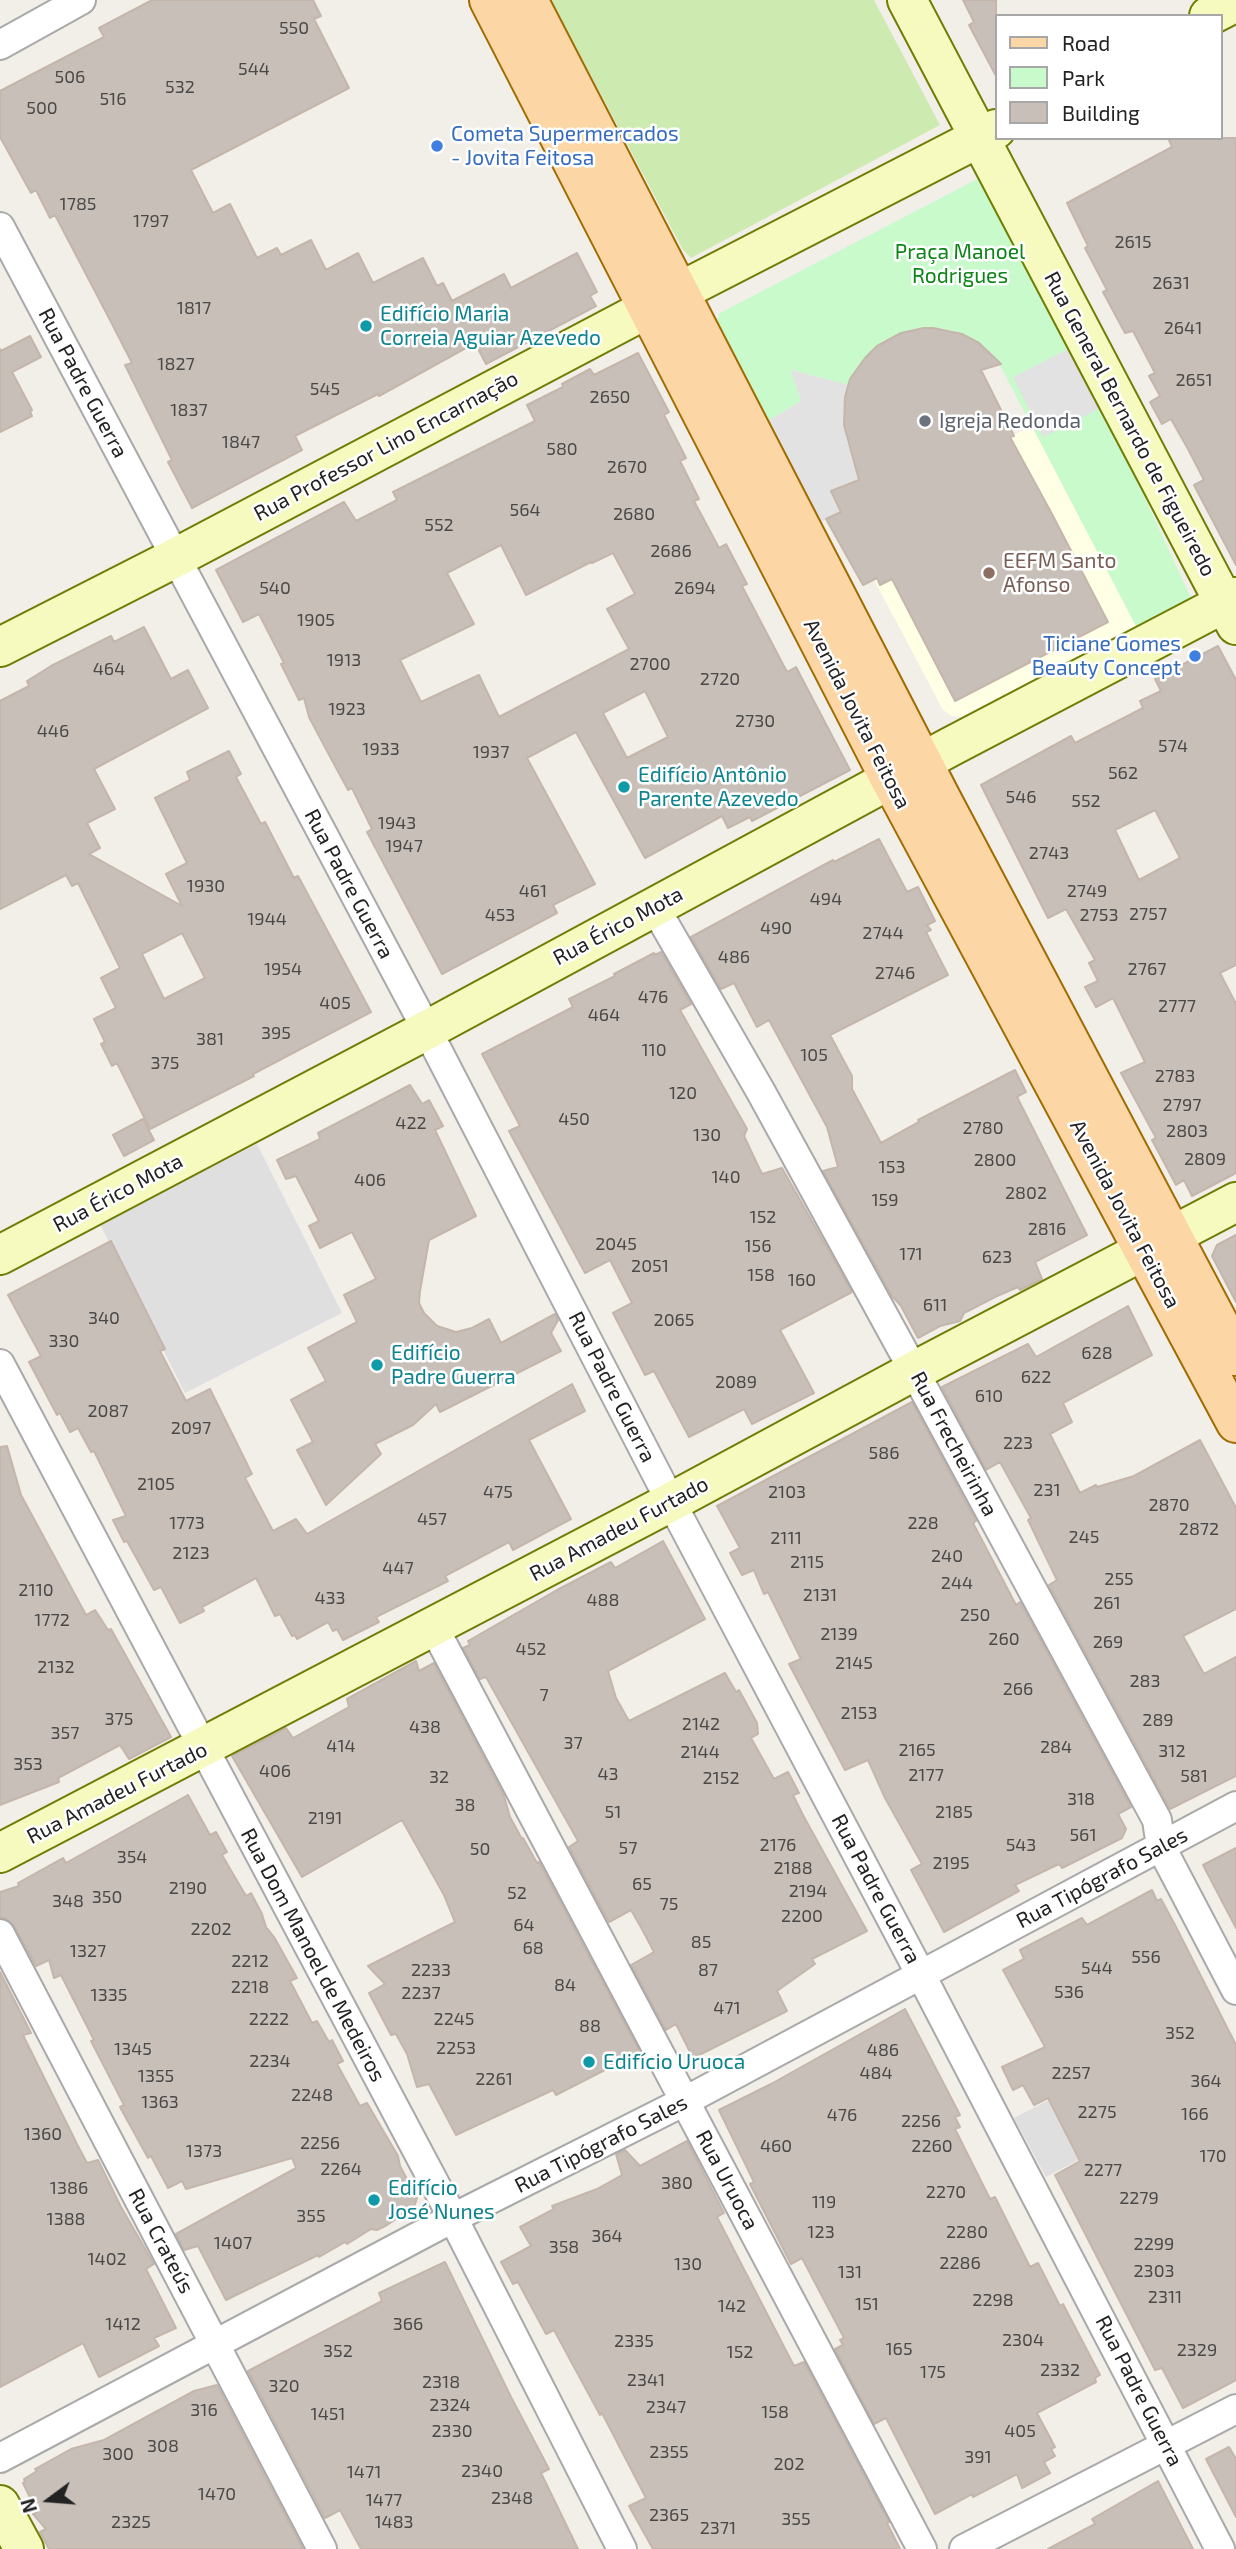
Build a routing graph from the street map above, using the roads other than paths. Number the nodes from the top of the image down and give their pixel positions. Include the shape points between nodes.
1 (81, 0) edge
2 (489, 0) edge
3 (528, 0) edge
4 (907, 0) edge
5 (1236, 2) edge
6 (1213, 14) edge
7 (0, 45) edge
8 (988, 134) edge
9 (0, 226) edge
10 (662, 300) junction
11 (175, 558) junction
12 (1232, 608) edge
13 (0, 647) edge
14 (923, 762) junction
15 (890, 779) junction
16 (654, 906) junction
17 (427, 1030) junction
18 (1236, 1202) edge
19 (1158, 1243) junction
20 (0, 1255) edge
21 (1236, 1356) edge
22 (0, 1364) edge
23 (914, 1371) junction
24 (1236, 1423) edge
25 (671, 1502) junction
26 (433, 1626) junction
27 (203, 1748) junction
28 (1236, 1806) edge
29 (1161, 1847) junction
30 (0, 1853) edge
31 (0, 1934) edge
32 (921, 1975) junction
33 (1236, 1990) edge
34 (685, 2101) junction
35 (453, 2218) junction
36 (215, 2344) junction
37 (1236, 2409) edge
38 (1167, 2444) junction
39 (0, 2458) edge
40 (0, 2505) edge
41 (24, 2549) edge
42 (322, 2549) edge
43 (622, 2549) edge
44 (922, 2549) edge
45 (964, 2549) edge
46 (1220, 2549) edge

1 - 7 street
2 - 10 main road, Avenida Jovita Feitosa
3 - 10 main road, Avenida Jovita Feitosa
4 - 8 street, Rua General Bernardo de Figueiredo
5 - 6 street
8 - 10 street, Rua Professor Lino Encarnação
8 - 12 street, Rua General Bernardo de Figueiredo
9 - 11 street, Rua Padre Guerra
10 - 11 street, Rua Professor Lino Encarnação
10 - 14 main road, Avenida Jovita Feitosa
10 - 15 main road, Avenida Jovita Feitosa
11 - 13 street, Rua Professor Lino Encarnação
11 - 17 street, Rua Padre Guerra
12 - 14 street, Rua Érico Mota
14 - 15 street, Rua Érico Mota
14 - 19 main road, Avenida Jovita Feitosa
15 - 16 street, Rua Érico Mota
15 - 19 main road, Avenida Jovita Feitosa
16 - 17 street, Rua Érico Mota
16 - 23 street, Rua Frecheirinha
17 - 20 street, Rua Érico Mota
17 - 25 street, Rua Padre Guerra
18 - 19 street, Rua Amadeu Furtado
19 - 21 main road, Avenida Jovita Feitosa
19 - 23 street, Rua Amadeu Furtado
19 - 24 main road, Avenida Jovita Feitosa
22 - 27 street, Rua Dom Manoel de Medeiros
23 - 25 street, Rua Amadeu Furtado
23 - 29 street, Rua Frecheirinha via 1157,1820
25 - 26 street, Rua Amadeu Furtado
25 - 32 street, Rua Padre Guerra
26 - 27 street, Rua Amadeu Furtado
26 - 34 street, Rua Uruoca
27 - 30 street, Rua Amadeu Furtado
27 - 35 street, Rua Dom Manoel de Medeiros
28 - 29 street, Rua Tipógrafo Sales
29 - 32 street, Rua Tipógrafo Sales
29 - 33 street, Rua Frecheirinha
31 - 36 street, Rua Crateús
32 - 34 street, Rua Tipógrafo Sales
32 - 38 street, Rua Padre Guerra
34 - 35 street, Rua Tipógrafo Sales
34 - 44 street, Rua Uruoca
35 - 36 street, Rua Tipógrafo Sales
35 - 43 street, Rua Dom Manoel de Medeiros
36 - 39 street, Rua Tipógrafo Sales
36 - 42 street, Rua Crateús
37 - 38 street
38 - 45 street
38 - 46 street, Rua Padre Guerra
40 - 41 street

